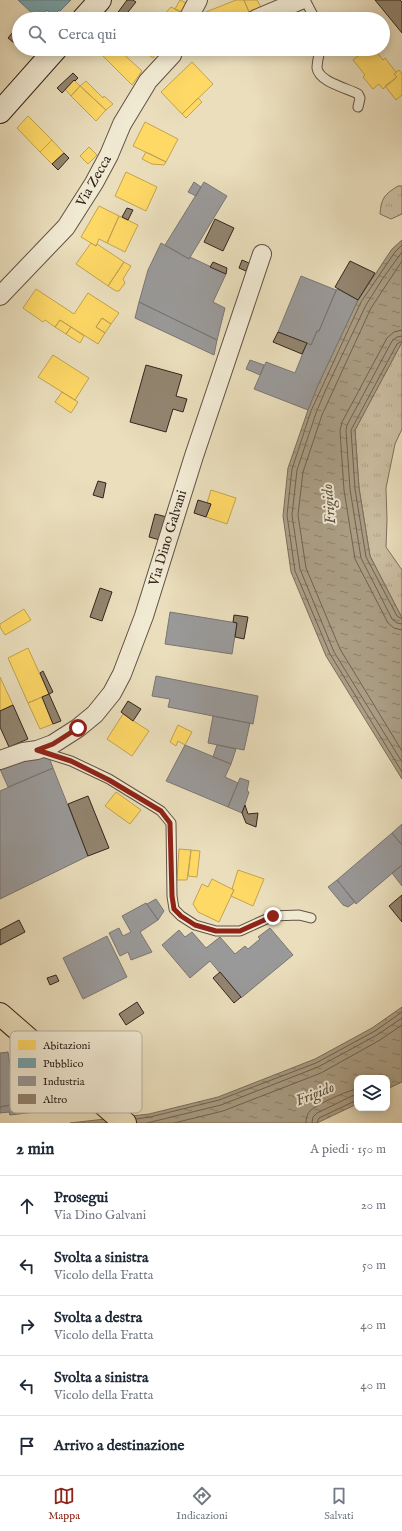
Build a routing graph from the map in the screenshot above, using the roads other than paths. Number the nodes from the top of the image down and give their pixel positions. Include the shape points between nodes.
1 (100, 0) edge
2 (198, 0) edge
3 (301, 0) edge
4 (305, 0) edge
5 (89, 12) edge
6 (192, 12) edge
7 (273, 12) edge
8 (311, 12) edge
9 (50, 56) edge
10 (172, 56) edge
11 (319, 56) edge
12 (358, 107) dead end
13 (0, 112) edge
14 (262, 254) dead end
15 (0, 296) edge
16 (37, 750) junction
17 (0, 760) edge
18 (311, 918) dead end
19 (0, 1014) edge
20 (19, 1031) edge
21 (114, 1113) edge
22 (125, 1123) edge

1 - 5 street
2 - 6 street
3 - 7 street
4 - 8 lane
9 - 13 street
10 - 15 street, Via Zecca via 148,81 122,124 94,183 66,227
11 - 12 lane via 317,67 321,75 358,94
14 - 16 street, Via Dino Galvani via 194,456 142,622 122,674 112,693 95,714 53,744
16 - 17 street, Via Dino Galvani
16 - 18 lane via 78,764 161,811 170,823 174,909 195,925 216,931 240,931 273,916 298,915
19 - 20 main road
21 - 22 main road

